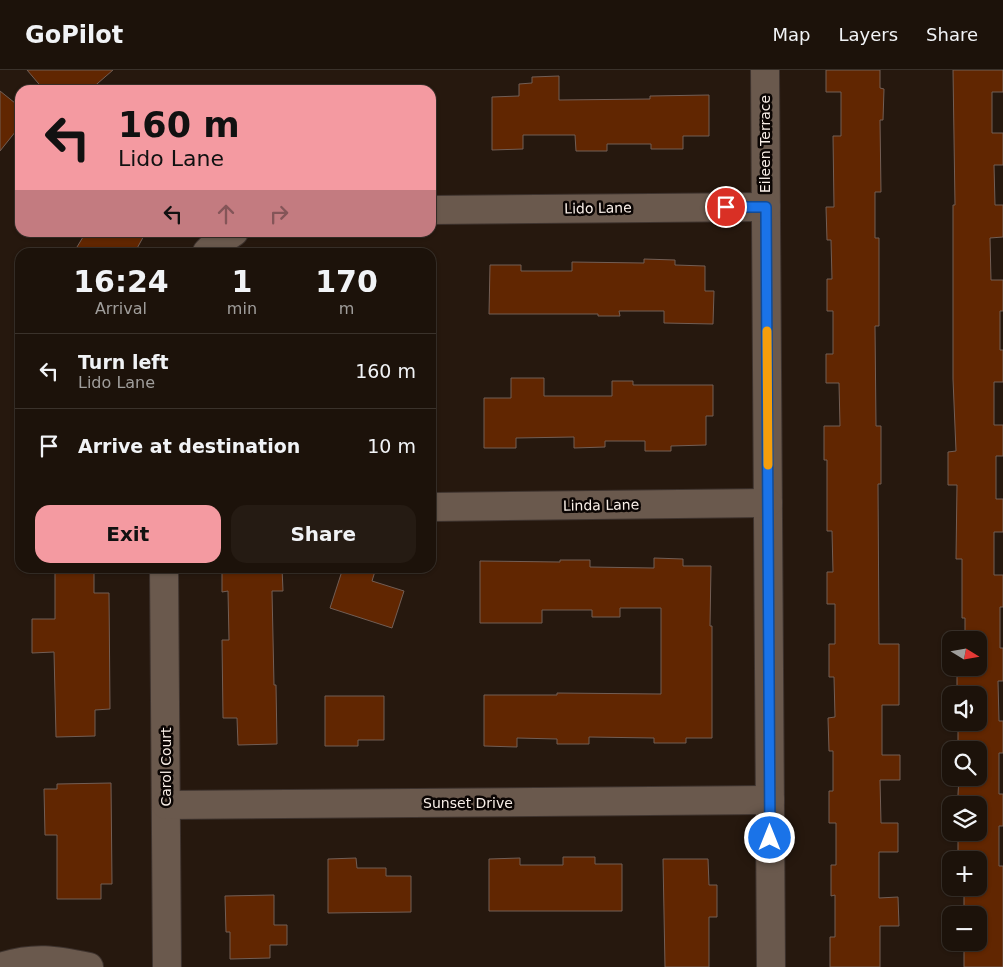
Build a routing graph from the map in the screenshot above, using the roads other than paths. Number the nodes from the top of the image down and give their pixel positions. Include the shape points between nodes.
1 (765, 70) edge
2 (766, 207) junction
3 (436, 210) edge
4 (768, 503) junction
5 (436, 508) edge
6 (164, 573) edge
7 (770, 800) junction
8 (166, 805) junction
9 (1, 967) edge
10 (89, 967) edge
11 (167, 967) edge
12 (771, 967) edge

1 - 2 street, Eileen Terrace
2 - 3 street, Lido Lane
2 - 4 street, Eileen Terrace
4 - 5 street, Linda Lane
4 - 7 street, Eileen Terrace
6 - 8 street, Carol Court
7 - 8 street, Sunset Drive
7 - 12 street, Eileen Terrace
8 - 11 street, Carol Court
9 - 10 street via 18,961 53,960

